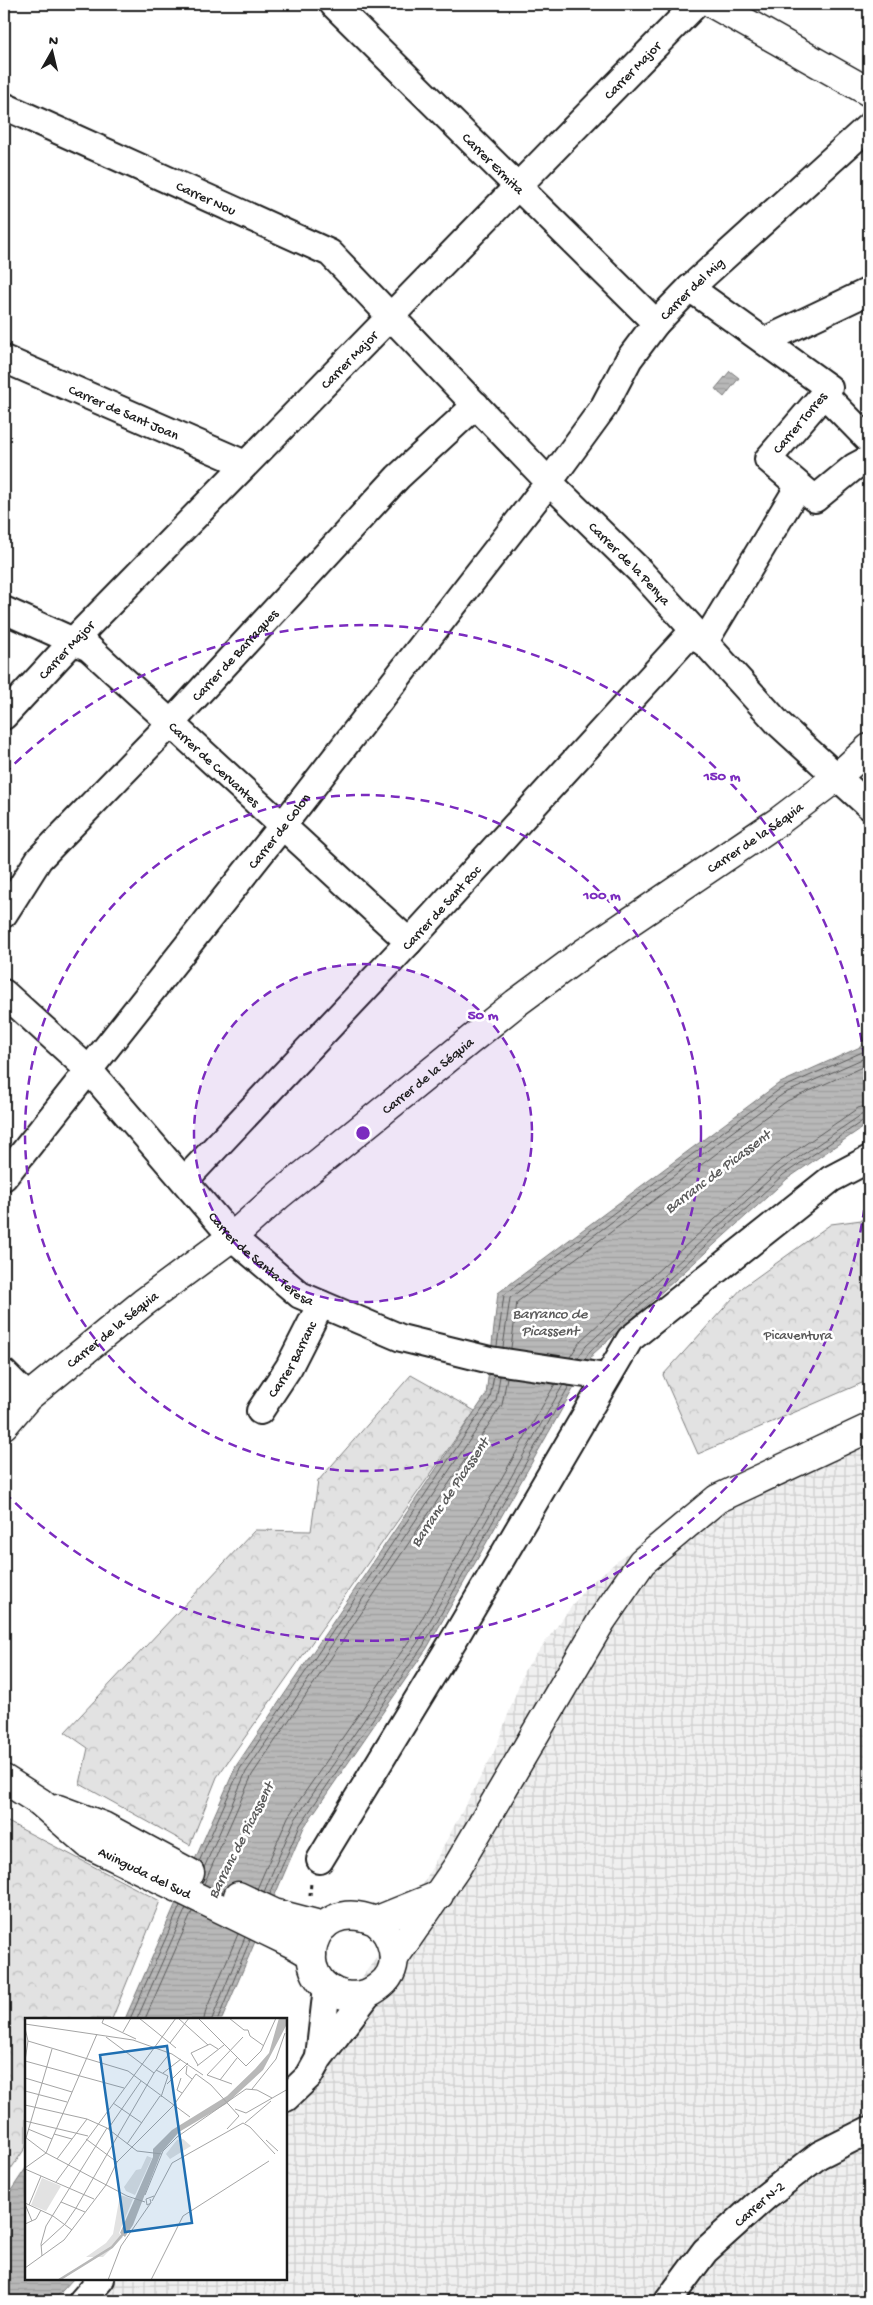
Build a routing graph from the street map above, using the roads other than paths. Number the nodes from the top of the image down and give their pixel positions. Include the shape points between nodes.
1 (332, 4) edge
2 (696, 4) edge
3 (713, 4) edge
4 (869, 92) edge
5 (4, 106) edge
6 (869, 126) edge
7 (519, 186) junction
8 (690, 288) junction
9 (869, 291) edge
10 (391, 317) junction
11 (656, 323) junction
12 (764, 341) junction
13 (4, 359) edge
14 (824, 394) junction
15 (476, 406) junction
16 (869, 440) edge
17 (869, 459) edge
18 (245, 464) junction
19 (549, 482) junction
20 (799, 486) junction
21 (4, 610) edge
22 (698, 637) junction
23 (74, 640) junction
24 (4, 716) edge
25 (171, 722) junction
26 (869, 748) edge
27 (837, 777) junction
28 (869, 806) edge
29 (282, 825) junction
30 (4, 914) edge
31 (409, 942) junction
32 (4, 993) edge
33 (90, 1070) junction
34 (869, 1159) edge
35 (4, 1176) edge
36 (185, 1180) junction
37 (232, 1237) junction
38 (321, 1304) junction
39 (4, 1373) edge
40 (606, 1377) junction
41 (28, 1397) junction
42 (260, 1411) dead end
43 (4, 1425) edge
44 (869, 1428) edge
45 (4, 1780) edge
46 (320, 1860) road end
47 (439, 1895) junction
48 (375, 1921) junction
49 (272, 1923) junction
50 (316, 1924) junction
51 (312, 1955) junction
52 (394, 1958) junction
53 (327, 1987) junction
54 (368, 1994) junction
55 (319, 2058) junction
56 (288, 2096) edge
57 (869, 2130) edge
58 (100, 2280) edge
59 (82, 2301) edge
60 (668, 2301) edge

1 - 7 street, Carrer Ermita
2 - 7 street, Carrer Major
3 - 4 street
5 - 10 street, Carrer Nou via 330,253
6 - 8 street, Carrer del Mig
7 - 10 street, Carrer Major
7 - 11 street, Carrer Ermita
8 - 11 street, Carrer del Mig
8 - 12 street, Carrer Torres
9 - 12 street
10 - 15 street, Carrer de la Penya
10 - 18 street, Carrer Major
11 - 19 street, Carrer del Mig via 629,359 603,408
12 - 14 street, Carrer Torres via 829,388
13 - 18 street, Carrer de Sant Joan
14 - 16 street
14 - 20 street, Carrer Torres via 768,459
15 - 19 street, Carrer de la Penya
15 - 25 street, Carrer de Barraques via 398,477
17 - 20 street via 854,466 815,499
18 - 23 street, Carrer Major
19 - 22 street, Carrer de la Penya via 640,571
19 - 29 street, Carrer de Colon
20 - 22 street
21 - 23 street, Carrer de Cervantes
22 - 27 street, Carrer de la Penya via 778,723
22 - 31 street, Carrer de Sant Roc
23 - 24 street, Carrer Major
23 - 25 street, Carrer de Cervantes via 89,648
25 - 29 street, Carrer de Cervantes
25 - 30 street, Carrer de Barraques via 39,859
26 - 27 street, Carrer de la Séquia
27 - 28 street, Carrer de la Penya
27 - 37 street, Carrer de la Séquia via 516,1003 279,1195
29 - 31 street, Carrer de Cervantes
29 - 33 street, Carrer de Colon
31 - 36 street, Carrer de Sant Roc
32 - 33 street, Carrer de Santa Teresa
33 - 35 street, Carrer de Colon
33 - 36 street, Carrer de Santa Teresa
34 - 40 street via 831,1179 630,1339
36 - 37 street, Carrer de Santa Teresa
37 - 38 street, Carrer de Santa Teresa via 300,1295
37 - 41 street, Carrer de la Séquia via 143,1303
38 - 40 street, Carrer de Santa Teresa via 401,1338 490,1360
38 - 42 street, Carrer Barranc via 289,1367
39 - 41 street
40 - 46 street via 456,1636
41 - 43 street, Carrer de la Séquia
44 - 47 street via 717,1499 642,1562 602,1620
45 - 49 street, Avinguda del Sud via 96,1835 169,1863
47 - 48 street
47 - 52 street
48 - 50 street via 351,1914
48 - 52 street via 383,1927 392,1944
49 - 50 street, Avinguda del Sud
49 - 51 street, Avinguda del Sud
50 - 51 street
51 - 53 street via 314,1972
52 - 54 street via 387,1978
53 - 54 street via 353,1997
53 - 55 street
54 - 55 street
55 - 56 street via 309,2076
57 - 60 street, Carrer N-2 via 819,2155 764,2197 705,2251
58 - 59 street

